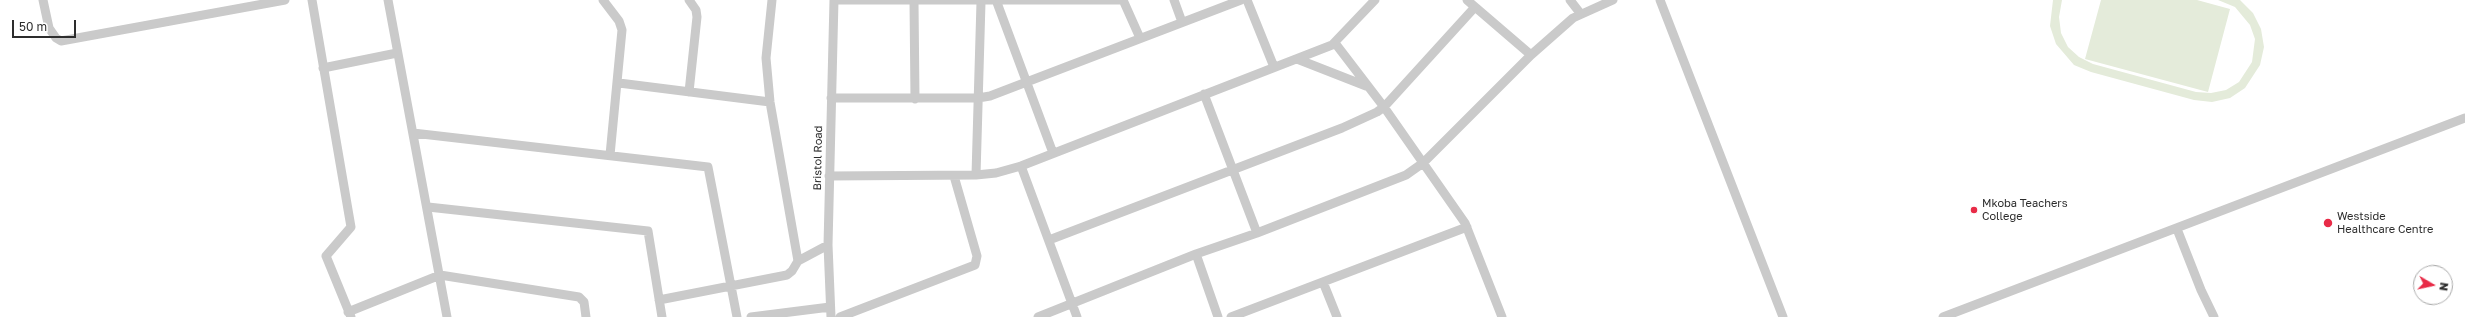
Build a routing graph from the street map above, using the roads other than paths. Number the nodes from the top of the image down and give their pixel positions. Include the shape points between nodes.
1 (43, 0) edge
2 (285, 0) edge
3 (312, 0) edge
4 (388, 0) edge
5 (603, 0) edge
6 (689, 0) edge
7 (772, 0) edge
8 (834, 0) edge
9 (1123, 0) edge
10 (1174, 0) edge
11 (1241, 0) edge
12 (1247, 0) edge
13 (1375, 0) edge
14 (1467, 0) edge
15 (1570, 0) edge
16 (1614, 0) edge
17 (1660, 0) edge
18 (914, 1) junction
19 (996, 1) edge
20 (981, 2) junction
21 (1475, 7) junction
22 (1580, 14) junction
23 (1182, 22) junction
24 (1140, 38) junction
25 (1335, 43) junction
26 (397, 53) junction
27 (1531, 54) junction
28 (1297, 59) junction
29 (324, 68) junction
30 (1274, 68) junction
31 (618, 83) junction
32 (1027, 83) junction
33 (1368, 86) junction
34 (689, 92) junction
35 (1204, 94) junction
36 (832, 98) junction
37 (978, 98) junction
38 (915, 99) junction
39 (770, 102) junction
40 (1384, 107) junction
41 (2465, 118) edge
42 (413, 133) junction
43 (1053, 153) junction
44 (610, 155) junction
45 (1423, 163) junction
46 (1021, 166) junction
47 (1232, 169) junction
48 (976, 175) junction
49 (830, 176) junction
50 (954, 176) junction
51 (428, 207) junction
52 (1467, 227) junction
53 (2177, 229) junction
54 (1257, 233) junction
55 (1049, 240) junction
56 (828, 245) junction
57 (1196, 254) junction
58 (798, 260) junction
59 (440, 275) junction
60 (1324, 282) junction
61 (730, 285) junction
62 (659, 300) junction
63 (1072, 304) junction
64 (830, 307) junction
65 (350, 315) edge
66 (447, 317) edge
67 (586, 317) edge
68 (662, 317) edge
69 (737, 317) edge
70 (751, 317) edge
71 (831, 317) edge
72 (840, 317) edge
73 (1038, 317) edge
74 (1077, 317) edge
75 (1218, 317) edge
76 (1231, 317) edge
77 (1337, 317) edge
78 (1502, 317) edge
79 (1783, 317) edge
80 (1944, 317) edge
81 (2214, 317) edge

1 - 2 street via 47,23 56,38 61,41
3 - 29 street
4 - 26 street
5 - 31 street via 622,26
6 - 34 street via 696,10 697,17
7 - 39 street via 766,58
8 - 18 street
8 - 36 street, Bristol Road
9 - 19 street
9 - 24 street
10 - 23 street
11 - 23 street
12 - 30 street
13 - 25 street
14 - 21 street
15 - 22 street
16 - 22 street
17 - 79 street
18 - 20 street
18 - 38 street
19 - 20 street
19 - 32 street
20 - 37 street
21 - 27 street
21 - 40 street
22 - 27 street
23 - 24 street
24 - 32 street
25 - 28 street
25 - 33 street
26 - 29 street
26 - 42 street
27 - 45 street
28 - 30 street
28 - 33 street
29 - 65 street via 351,227 326,256
30 - 35 street
31 - 34 street
31 - 44 street
32 - 37 street
32 - 43 street
33 - 40 street
34 - 39 street
35 - 43 street
35 - 47 street
36 - 38 street
36 - 49 street, Bristol Road
37 - 38 street
37 - 48 street
39 - 58 street
40 - 45 street
40 - 47 street via 1342,128
41 - 53 street
42 - 44 street
42 - 51 street
43 - 46 street
44 - 61 street via 709,167
45 - 52 street
45 - 54 street via 1406,176
46 - 48 street
46 - 55 street
47 - 54 street
47 - 55 street
48 - 50 street
49 - 50 street
49 - 56 street, Bristol Road
50 - 72 street via 977,256 975,265
51 - 59 street
51 - 62 street via 648,231
52 - 60 street
52 - 78 street
53 - 80 street
53 - 81 street
54 - 57 street
55 - 63 street
56 - 58 street
56 - 64 street, Bristol Road
57 - 63 street
57 - 75 street
58 - 61 street via 792,272 787,275
59 - 65 street
59 - 66 street
59 - 67 street via 579,297 584,302
60 - 76 street
60 - 77 street
61 - 62 street
61 - 69 street
62 - 68 street
63 - 73 street
63 - 74 street
64 - 70 street
64 - 71 street, Bristol Road

